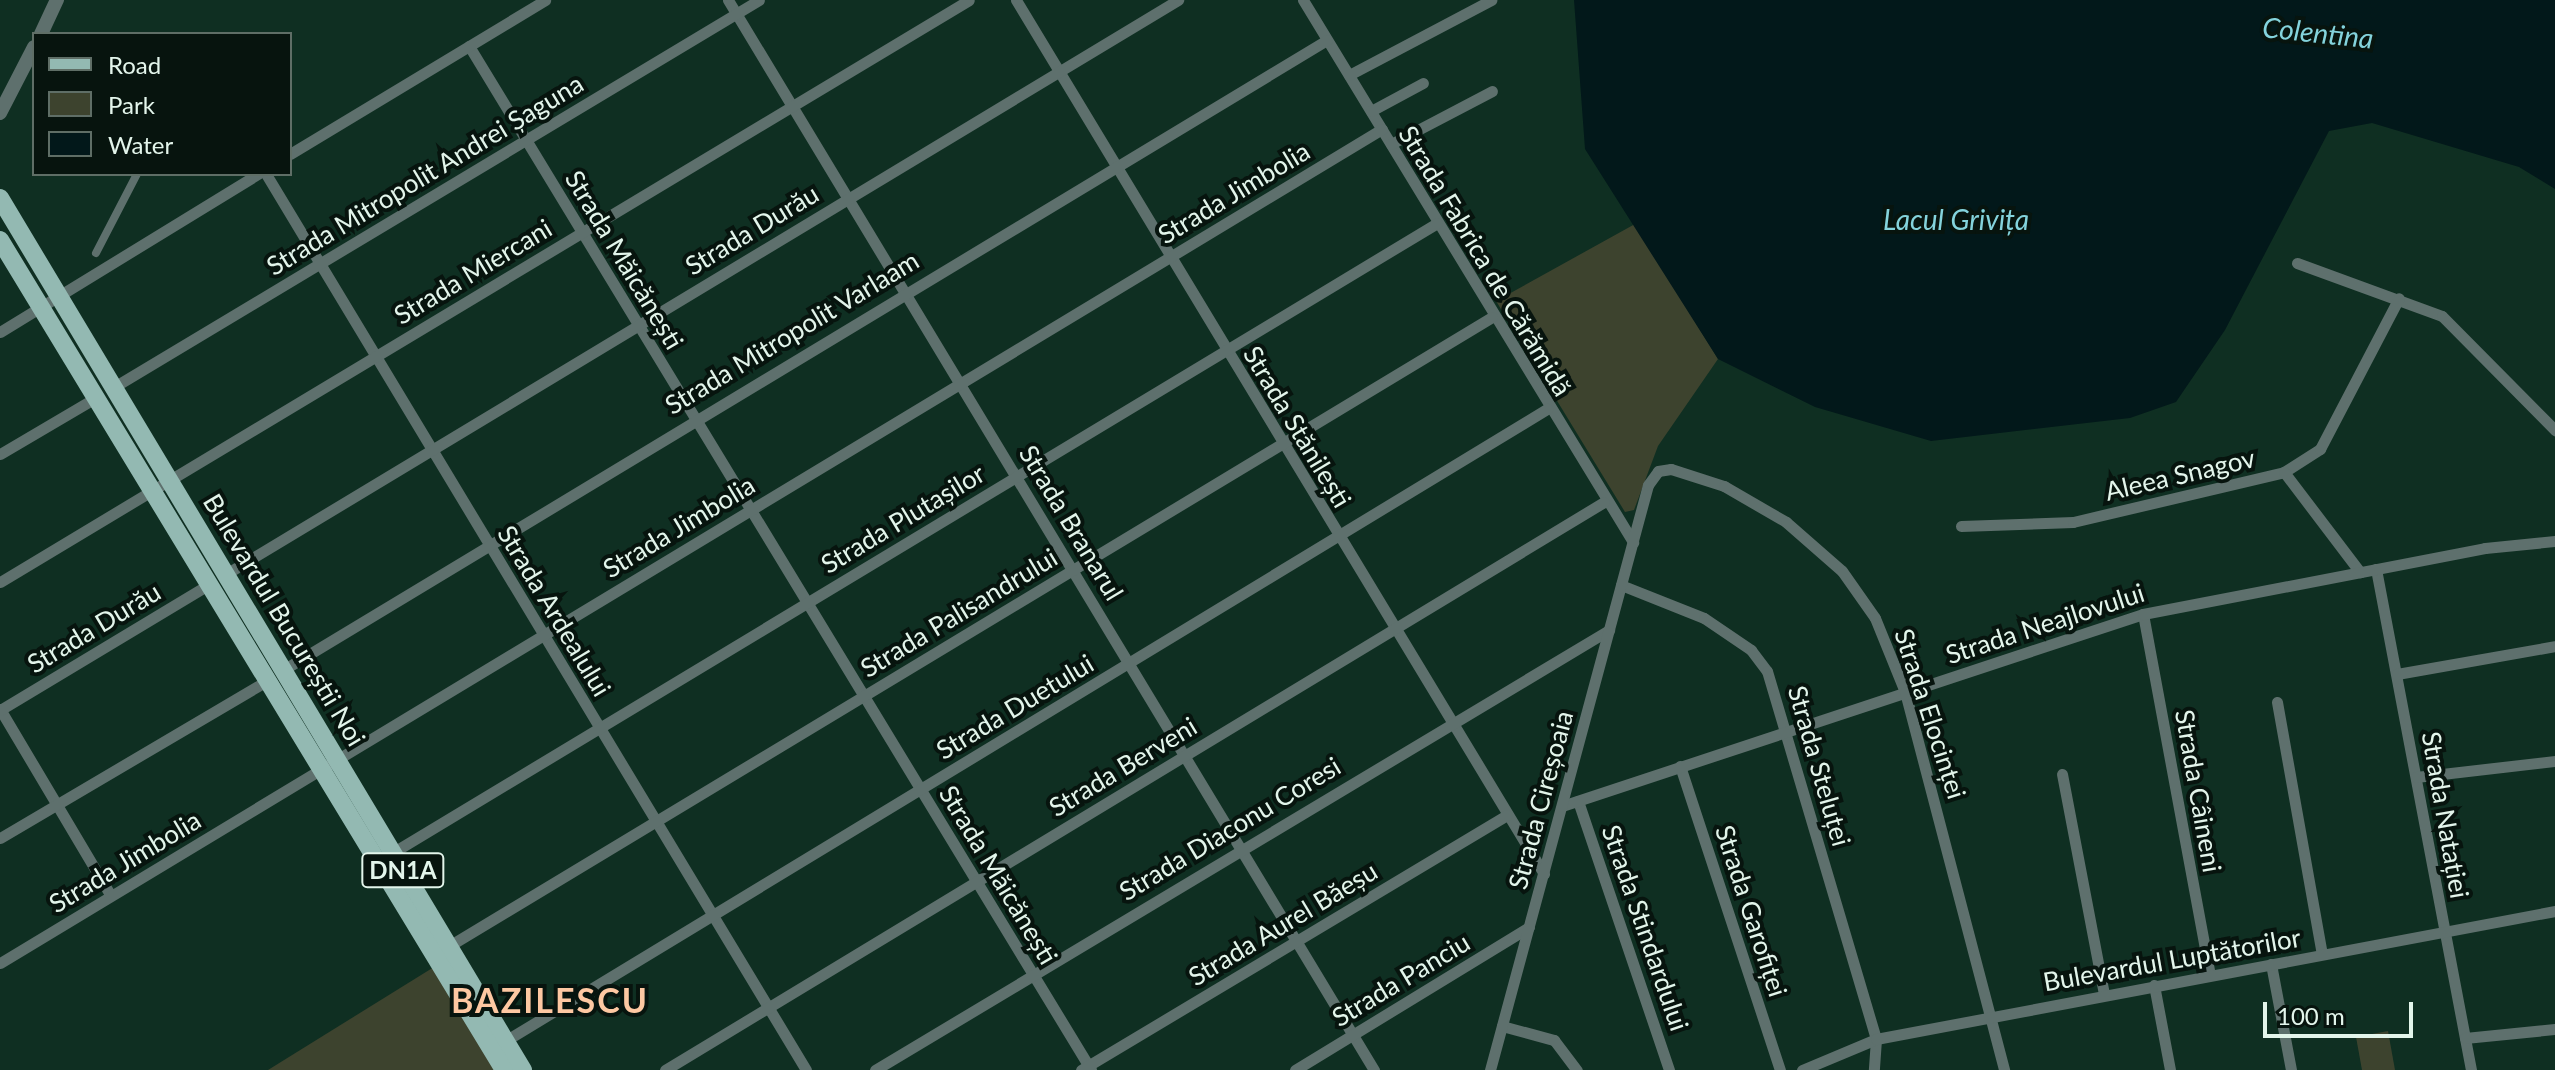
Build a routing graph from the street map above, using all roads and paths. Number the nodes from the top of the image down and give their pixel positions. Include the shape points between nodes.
1 (57, 0) edge
2 (545, 0) edge
3 (728, 0) edge
4 (759, 0) edge
5 (969, 0) edge
6 (1016, 0) edge
7 (1178, 0) edge
8 (1491, 0) edge
9 (1306, 1) edge
10 (737, 13) junction
11 (42, 32) edge
12 (1327, 40) junction
13 (469, 46) junction
14 (32, 51) edge
15 (1057, 72) junction
16 (1349, 75) junction
17 (1423, 83) dead end
18 (1492, 91) dead end
19 (794, 105) junction
20 (1371, 111) junction
21 (0, 113) edge
22 (1382, 129) junction
23 (527, 140) junction
24 (1391, 144) junction
25 (292, 153) edge
26 (1113, 165) junction
27 (136, 176) edge
28 (255, 176) edge
29 (267, 176) edge
30 (850, 197) junction
31 (0, 198) edge
32 (1437, 223) junction
33 (582, 232) junction
34 (0, 240) edge
35 (96, 253) dead end
36 (1169, 258) junction
37 (2297, 263) dead end
38 (319, 264) junction
39 (906, 290) junction
40 (60, 296) junction
41 (2399, 298) junction
42 (41, 308) junction
43 (1492, 317) junction
44 (637, 325) junction
45 (0, 332) edge
46 (1226, 350) junction
47 (375, 356) junction
48 (962, 382) junction
49 (114, 387) junction
50 (95, 398) junction
51 (1547, 409) junction
52 (694, 418) junction
53 (2555, 430) edge
54 (1282, 444) junction
55 (432, 450) junction
56 (0, 454) edge
57 (2284, 472) junction
58 (1017, 476) junction
59 (169, 480) junction
60 (149, 490) junction
61 (1604, 502) junction
62 (751, 510) junction
63 (1961, 526) dead end
64 (1337, 536) junction
65 (2555, 541) edge
66 (1633, 542) junction
67 (487, 543) junction
68 (2376, 569) junction
69 (1073, 570) junction
70 (2360, 572) junction
71 (218, 579) junction
72 (0, 582) edge
73 (1621, 585) junction
74 (807, 603) junction
75 (2143, 614) junction
76 (1393, 629) junction
77 (1609, 630) junction
78 (543, 635) junction
79 (2555, 646) edge
80 (1129, 665) junction
81 (2397, 674) junction
82 (276, 675) junction
83 (1905, 692) junction
84 (863, 696) junction
85 (2277, 702) dead end
86 (0, 709) edge
87 (1449, 722) junction
88 (599, 728) junction
89 (1787, 731) junction
90 (1184, 755) junction
91 (2555, 761) edge
92 (330, 764) junction
93 (1680, 766) junction
94 (2062, 774) dead end
95 (2416, 777) junction
96 (920, 789) junction
97 (1578, 801) junction
98 (57, 804) junction
99 (1562, 806) junction
100 (1507, 815) junction
101 (655, 821) junction
102 (0, 838) edge
103 (1241, 848) junction
104 (392, 853) junction
105 (1544, 874) junction
106 (976, 881) junction
107 (111, 896) junction
108 (2555, 911) edge
109 (711, 914) junction
110 (1529, 927) junction
111 (2444, 932) junction
112 (1296, 941) junction
113 (449, 946) junction
114 (2322, 954) junction
115 (0, 963) edge
116 (2271, 964) junction
117 (1033, 973) junction
118 (2210, 975) junction
119 (2154, 985) junction
120 (2104, 994) junction
121 (767, 1007) junction
122 (1993, 1015) junction
123 (1502, 1026) junction
124 (2555, 1029) edge
125 (1353, 1035) junction
126 (2465, 1038) junction
127 (1876, 1039) junction
128 (505, 1041) junction
129 (1087, 1069) edge
130 (504, 1070) edge
131 (523, 1070) edge
132 (665, 1070) edge
133 (806, 1070) edge
134 (875, 1070) edge
135 (1295, 1070) edge
136 (1374, 1070) edge
137 (1490, 1070) edge
138 (1577, 1070) edge
139 (1669, 1070) edge
140 (1780, 1070) edge
141 (1802, 1070) edge
142 (1874, 1070) edge
143 (2004, 1070) edge
144 (2170, 1070) edge
145 (2291, 1070) edge
146 (2471, 1070) edge

1 - 11 street
2 - 13 street
3 - 10 street, Strada Branarul
4 - 10 street, Strada Mitropolit Andrei Șaguna
5 - 19 street, Strada Miercani
6 - 15 street, Strada Stănilești
7 - 15 street, Strada Durău
8 - 16 street
9 - 12 street, Strada Fabrica de Cărămidă
10 - 19 street, Strada Branarul
10 - 23 street, Strada Mitropolit Andrei Șaguna
12 - 16 street, Strada Fabrica de Cărămidă
12 - 26 street, Strada Mitropolit Varlaam
13 - 23 street, Strada Măicănești
13 - 25 street
14 - 21 street
15 - 26 street, Strada Stănilești
15 - 30 street, Strada Durău
16 - 20 street, Strada Fabrica de Cărămidă
17 - 20 street
18 - 24 street
19 - 30 street, Strada Branarul
19 - 33 street, Strada Miercani
20 - 22 street, Strada Fabrica de Cărămidă
22 - 24 street, Strada Fabrica de Cărămidă
22 - 36 street, Strada Jimbolia
23 - 33 street, Strada Măicănești
23 - 38 street, Strada Mitropolit Andrei Șaguna
24 - 32 street, Strada Fabrica de Cărămidă
26 - 36 street, Strada Stănilești
26 - 39 street, Strada Mitropolit Varlaam
27 - 35 street
28 - 40 street
29 - 38 street, Strada Ardealului
30 - 39 street, Strada Branarul
30 - 44 street, Strada Durău
31 - 40 main road, Bulevardul Bucureștii Noi / DN1A
32 - 43 street, Strada Fabrica de Cărămidă
32 - 46 street, Strada Plutașilor
33 - 44 street, Strada Măicănești
33 - 47 street, Strada Miercani
34 - 42 main road, Bulevardul Bucureștii Noi / DN1A
36 - 46 street, Strada Stănilești
36 - 48 street, Strada Jimbolia
37 - 41 street
38 - 47 street, Strada Ardealului
38 - 49 street, Strada Mitropolit Andrei Șaguna
39 - 48 street, Strada Branarul
39 - 52 street, Strada Mitropolit Varlaam
40 - 42 street
40 - 49 main road, Bulevardul Bucureștii Noi / DN1A
41 - 53 street via 2442,316
41 - 57 street via 2320,449
42 - 45 street
42 - 50 main road, Bulevardul Bucureștii Noi / DN1A
43 - 51 street, Strada Fabrica de Cărămidă
43 - 54 street, Strada Palisandrului
44 - 52 street, Strada Măicănești
44 - 55 street, Strada Durău
46 - 54 street, Strada Stănilești
46 - 58 street, Strada Plutașilor
47 - 55 street, Strada Ardealului
47 - 59 street, Strada Miercani
48 - 58 street, Strada Branarul
48 - 62 street, Strada Jimbolia
49 - 59 main road, Bulevardul Bucureștii Noi / DN1A
50 - 56 street
50 - 60 main road, Bulevardul Bucureștii Noi / DN1A
51 - 61 street, Strada Fabrica de Cărămidă
51 - 64 street, Strada Duetului
52 - 62 street, Strada Măicănești
52 - 67 street, Strada Mitropolit Varlaam
54 - 64 street, Strada Stănilești
54 - 69 street, Strada Palisandrului
55 - 67 street, Strada Ardealului
55 - 71 street, Strada Durău
57 - 63 street, Aleea Snagov via 2073,522
57 - 70 street, Aleea Snagov
58 - 69 street, Strada Branarul
58 - 74 street, Strada Plutașilor
59 - 60 street, Strada Miercani
59 - 71 main road, Bulevardul Bucureștii Noi / DN1A
60 - 71 main road, Bulevardul Bucureștii Noi / DN1A
60 - 72 street, Strada Miercani
61 - 66 street, Strada Fabrica de Cărămidă
61 - 76 street, Strada Berveni
62 - 74 street, Strada Măicănești
62 - 78 street, Strada Jimbolia
64 - 76 street, Strada Stănilești
64 - 80 street, Strada Duetului
65 - 68 street, Strada Neajlovului
66 - 73 street, Strada Cireșoaia
66 - 83 street, Strada Elocinței via 1658,471 1703,476 1744,497 1842,571 1875,618
67 - 78 street, Strada Ardealului
67 - 82 street, Strada Mitropolit Varlaam
68 - 70 street, Strada Neajlovului
68 - 81 street, Strada Natației
69 - 80 street, Strada Branarul
69 - 84 street, Strada Palisandrului
70 - 75 street, Strada Neajlovului
71 - 82 main road, Bulevardul Bucureștii Noi / DN1A
71 - 86 street, Strada Durău
73 - 77 street, Strada Cireșoaia
73 - 89 street, Strada Steluței via 1704,618 1751,650 1767,671
74 - 84 street, Strada Măicănești
74 - 88 street, Strada Plutașilor
75 - 83 street, Strada Neajlovului
75 - 118 street, Strada Câineni
76 - 87 street, Strada Stănilești
76 - 90 street, Strada Berveni
77 - 87 street, Strada Diaconu Coresi
77 - 99 street, Strada Cireșoaia
78 - 88 street, Strada Ardealului
78 - 92 street, Strada Jimbolia
79 - 81 street
80 - 90 street, Strada Branarul
80 - 96 street, Strada Duetului
81 - 95 street, Strada Natației
82 - 92 main road, Bulevardul Bucureștii Noi / DN1A
82 - 98 street, Strada Mitropolit Varlaam
83 - 89 street, Strada Neajlovului
83 - 122 street, Strada Elocinței
84 - 96 street, Strada Măicănești
84 - 101 street, Strada Palisandrului
85 - 114 street
86 - 98 street
87 - 100 street, Strada Stănilești
87 - 103 street, Strada Diaconu Coresi
88 - 101 street, Strada Ardealului
88 - 104 street, Strada Plutașilor
89 - 93 street, Strada Neajlovului
89 - 127 street, Strada Steluței
90 - 103 street, Strada Branarul
90 - 106 street, Strada Berveni
91 - 95 street
92 - 104 main road, Bulevardul Bucureștii Noi / DN1A
92 - 107 street, Strada Jimbolia
92 - 130 main road, Bulevardul Bucureștii Noi / DN1A
93 - 97 street, Strada Neajlovului
93 - 140 street, Strada Garofiței
94 - 120 street
95 - 111 street, Strada Natației
96 - 106 street, Strada Măicănești
96 - 109 street, Strada Duetului
97 - 99 street, Strada Neajlovului
97 - 139 street, Strada Stindardului
98 - 102 street, Strada Mitropolit Varlaam
98 - 107 street
99 - 105 street, Strada Cireșoaia
100 - 105 street, Strada Stănilești
100 - 112 street, Strada Aurel Băeșu
101 - 109 street, Strada Ardealului
101 - 113 street, Strada Palisandrului
103 - 112 street, Strada Branarul
103 - 117 street, Strada Diaconu Coresi
104 - 113 main road, Bulevardul Bucureștii Noi / DN1A
105 - 110 street, Strada Cireșoaia
106 - 117 street, Strada Măicănești
106 - 121 street, Strada Berveni
107 - 115 street, Strada Jimbolia
108 - 111 street, Bulevardul Luptătorilor
109 - 121 street, Strada Ardealului
109 - 128 street, Strada Duetului
110 - 123 street, Strada Cireșoaia
110 - 125 street, Strada Panciu
111 - 114 street, Bulevardul Luptătorilor
111 - 126 street, Strada Natației
112 - 125 street, Strada Branarul
112 - 129 street, Strada Aurel Băeșu
113 - 128 main road, Bulevardul Bucureștii Noi / DN1A
114 - 116 street, Bulevardul Luptătorilor
116 - 118 street, Bulevardul Luptătorilor
116 - 145 street
117 - 129 street, Strada Măicănești
117 - 134 street, Strada Diaconu Coresi
118 - 119 street, Bulevardul Luptătorilor
119 - 120 street, Bulevardul Luptătorilor
119 - 144 street
120 - 122 street, Bulevardul Luptătorilor
121 - 132 street, Strada Berveni
121 - 133 street, Strada Ardealului
122 - 127 street, Bulevardul Luptătorilor
122 - 143 street, Strada Elocinței
123 - 137 street, Strada Cireșoaia
123 - 138 street via 1554,1040
124 - 126 street
125 - 135 street, Strada Panciu
125 - 136 street, Strada Branarul
126 - 146 street, Strada Natației
127 - 141 street, Bulevardul Luptătorilor
127 - 142 street, Strada Steluței
128 - 131 main road, Bulevardul Bucureștii Noi / DN1A

